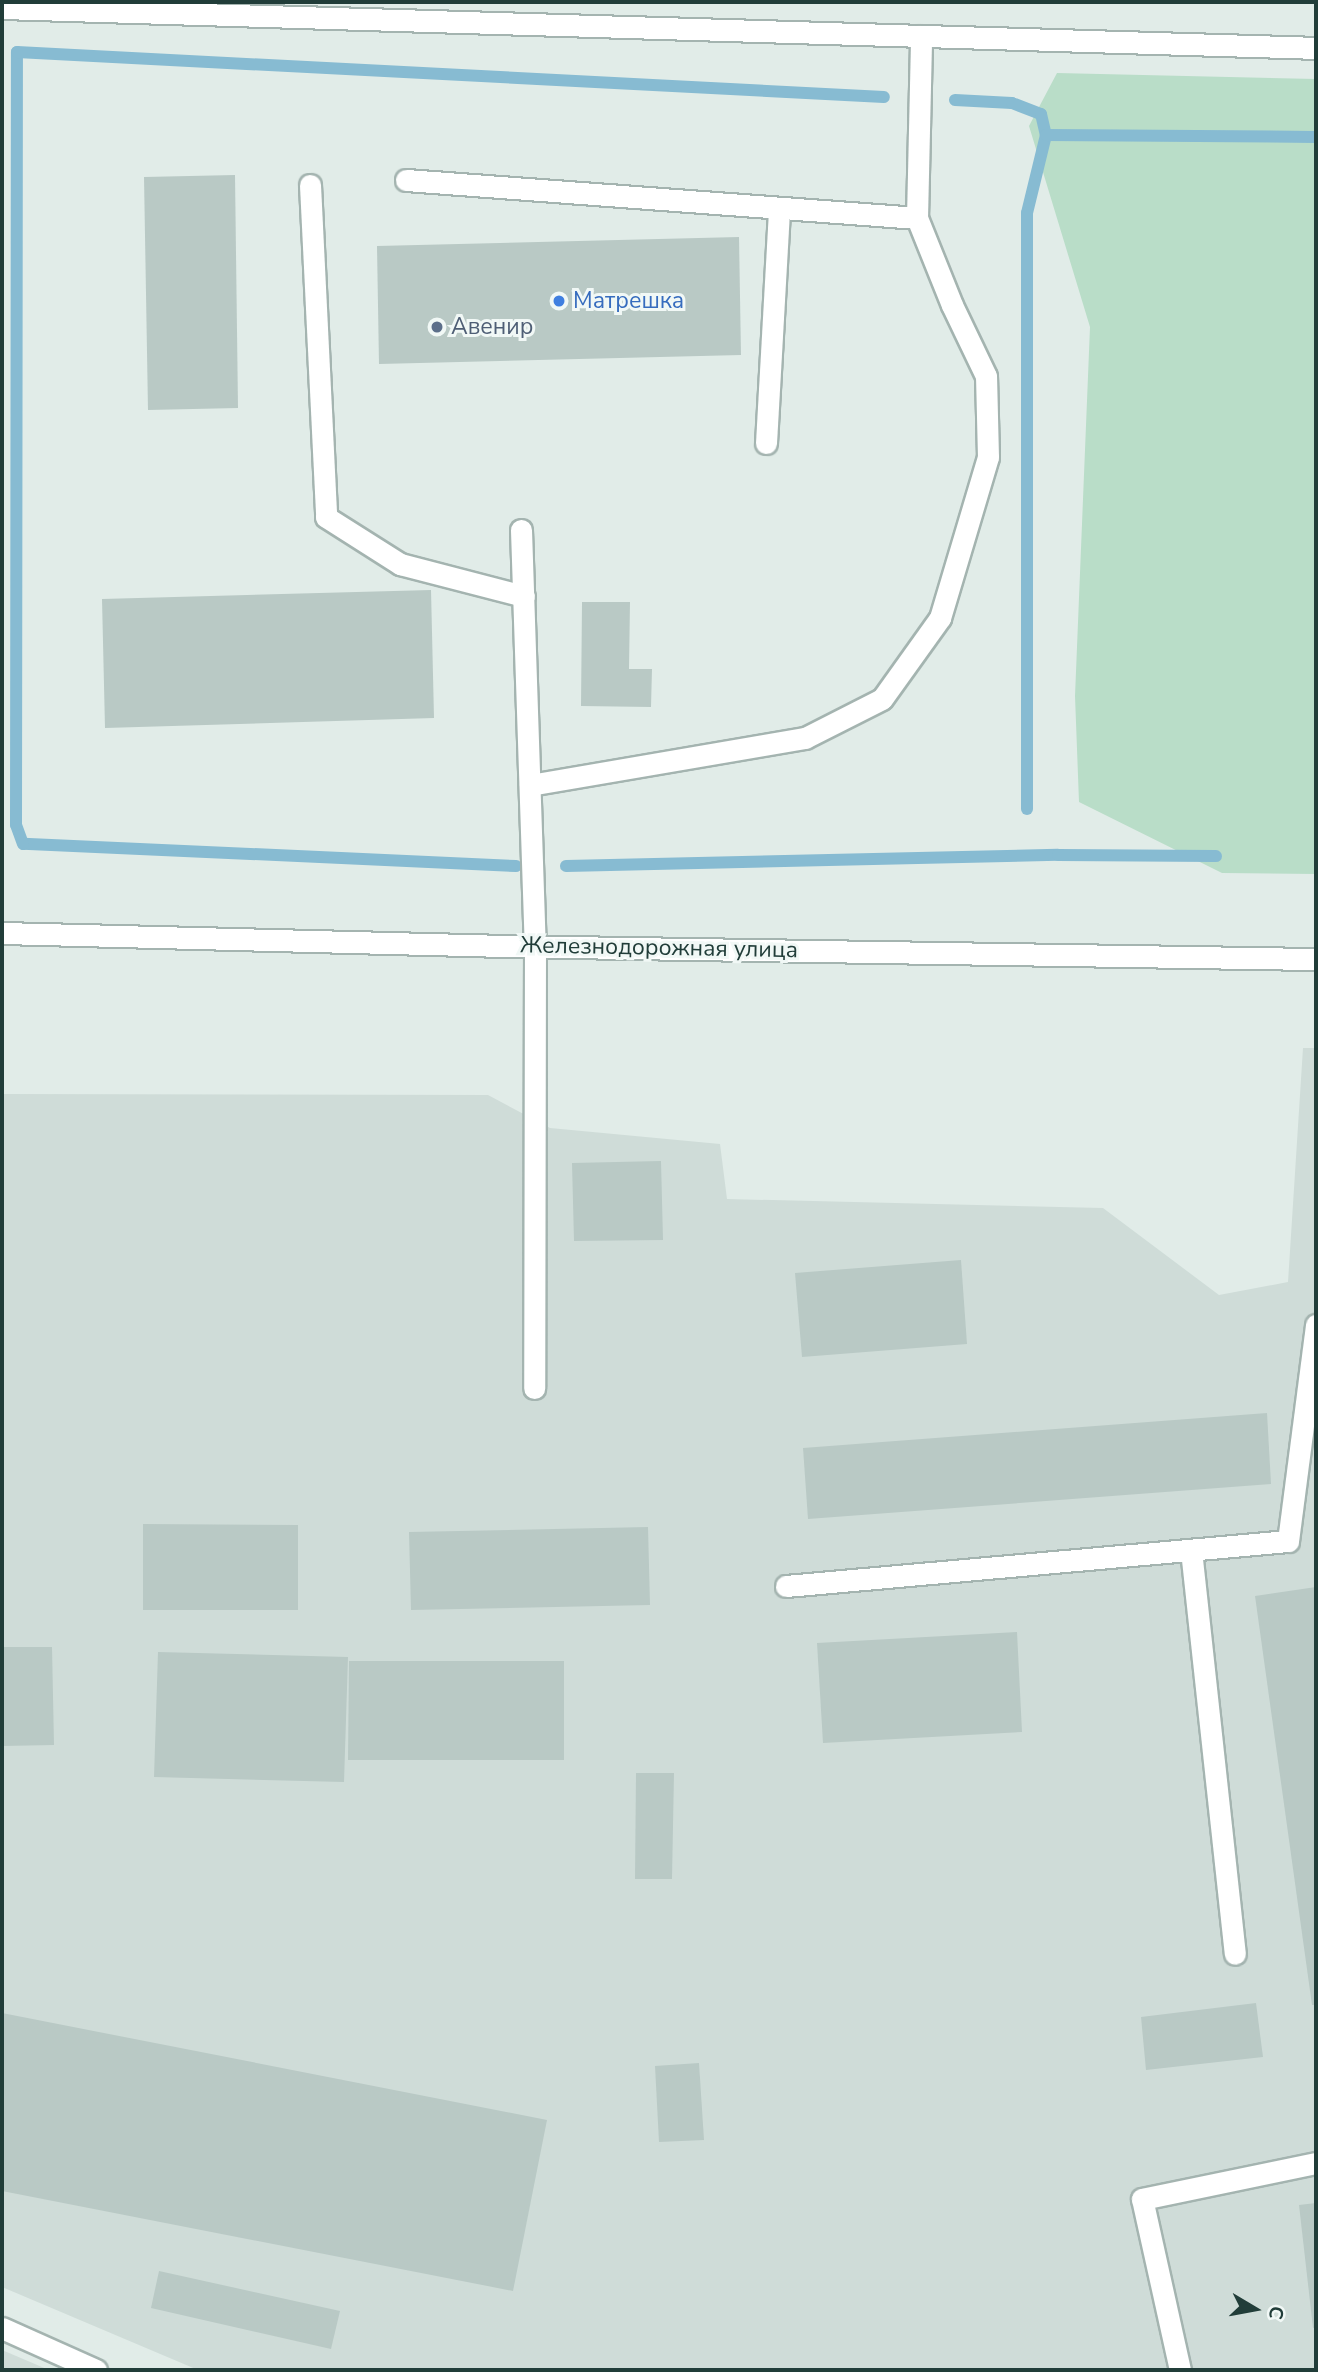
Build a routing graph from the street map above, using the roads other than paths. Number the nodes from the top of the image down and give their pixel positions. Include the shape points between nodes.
1 (172, 7) edge
2 (2, 8) edge
3 (921, 36) junction
4 (1316, 48) edge
5 (406, 180) dead end
6 (310, 185) dead end
7 (779, 208) junction
8 (918, 218) junction
9 (766, 443) dead end
10 (521, 530) dead end
11 (524, 596) junction
12 (530, 785) junction
13 (2, 933) edge
14 (535, 947) junction
15 (1316, 958) edge
16 (1316, 1325) edge
17 (534, 1388) dead end
18 (1191, 1550) junction
19 (786, 1586) dead end
20 (1235, 1954) dead end
21 (1316, 2163) edge
22 (2, 2328) edge
23 (96, 2370) edge
24 (1180, 2370) edge

1 - 2 main road
1 - 3 main road
3 - 4 main road
3 - 8 main road
5 - 7 main road
6 - 11 main road via 326,517 400,565
7 - 8 main road
7 - 9 main road
8 - 12 main road via 986,376 988,457 940,618 882,699 805,738
10 - 11 main road
11 - 12 main road
12 - 14 main road
13 - 14 main road, Железнодорожная улица
14 - 15 main road, Железнодорожная улица
14 - 17 main road
16 - 18 main road via 1288,1541
18 - 19 main road
18 - 20 main road
21 - 24 main road via 1142,2199
22 - 23 main road

